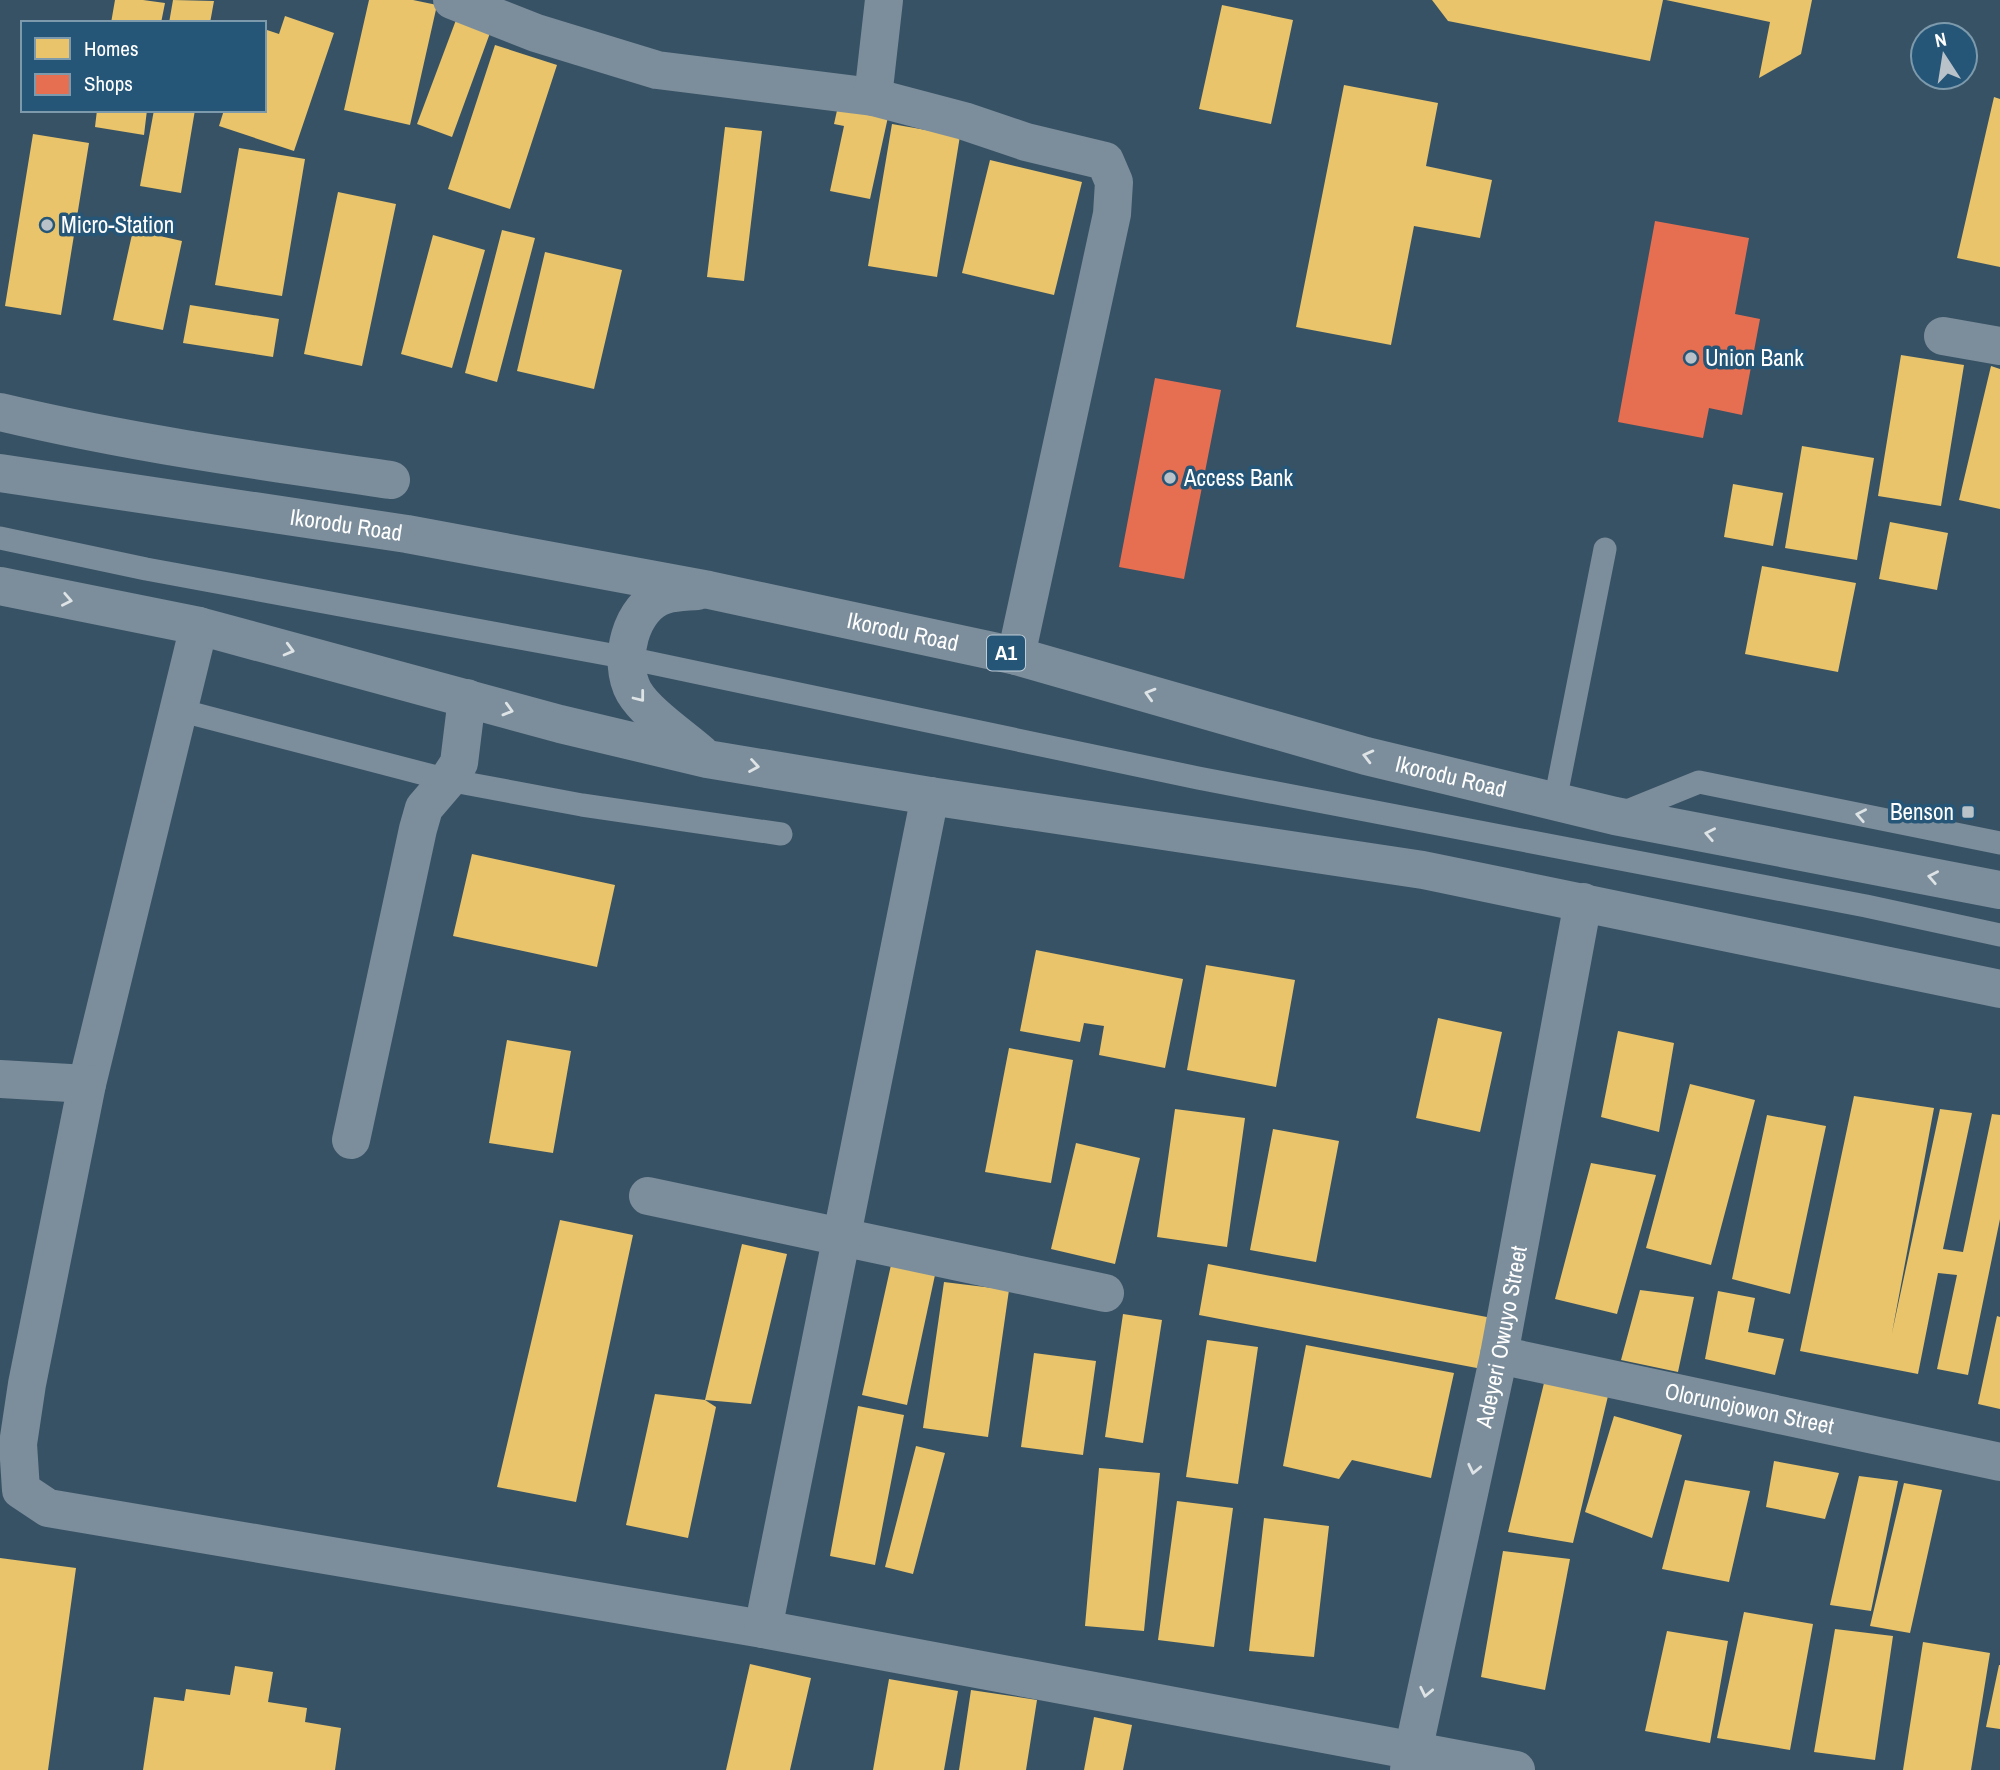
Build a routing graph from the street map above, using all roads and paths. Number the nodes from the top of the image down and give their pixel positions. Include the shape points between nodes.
1 (452, 0) edge
2 (884, 0) edge
3 (873, 97) junction
4 (1943, 336) dead end
5 (2000, 346) edge
6 (0, 412) edge
7 (0, 473) edge
8 (391, 480) dead end
9 (0, 538) edge
10 (1605, 549) dead end
11 (0, 586) edge
12 (709, 590) junction
13 (200, 626) junction
14 (1016, 656) junction
15 (628, 658) junction
16 (467, 698) junction
17 (179, 710) junction
18 (707, 759) junction
19 (448, 780) junction
20 (930, 796) junction
21 (1555, 801) junction
22 (1615, 816) junction
23 (781, 834) dead end
24 (2000, 843) edge
25 (2000, 890) edge
26 (1583, 902) junction
27 (2000, 936) edge
28 (2000, 989) edge
29 (0, 1079) edge
30 (87, 1084) junction
31 (351, 1140) dead end
32 (648, 1196) dead end
33 (843, 1238) junction
34 (1105, 1293) dead end
35 (1499, 1355) junction
36 (9, 1444) edge
37 (2000, 1462) edge
38 (763, 1629) junction
39 (1411, 1760) edge
40 (1516, 1770) edge

1 - 3 main road via 536,33 657,70
2 - 3 main road
3 - 14 main road via 1105,161 1114,182 1112,214
4 - 5 main road
6 - 8 main road via 185,450
7 - 12 main road, Ikorodu Road / A1 via 407,534
9 - 15 lane
10 - 21 lane
11 -> 13 main road
12 - 14 main road, Ikorodu Road / A1
12 - 15 main road via 663,595 640,611
13 -> 16 main road
13 - 17 main road
21 -> 14 main road, Ikorodu Road / A1 via 1366,756
15 -> 18 main road via 634,691
15 - 27 lane via 1198,778 1866,906
16 -> 18 main road
16 - 19 main road via 459,762
17 - 19 lane
17 - 30 main road
18 -> 20 main road
19 - 23 lane
19 - 31 main road via 424,808 418,829
20 - 26 main road via 1423,870
20 - 33 main road
21 - 22 main road, Ikorodu Road / A1
24 -> 22 lane via 1699,782
25 -> 22 main road, Ikorodu Road / A1
26 - 28 main road
26 - 35 main road, Adeyeri Owuyo Street
29 - 30 main road
30 - 36 main road via 27,1384
32 - 33 main road
33 - 34 main road
33 - 38 main road
35 - 37 main road, Olorunojowon Street
35 -> 39 main road, Adeyeri Owuyo Street
36 - 38 main road via 21,1490 48,1508
38 - 39 main road
39 - 40 main road

